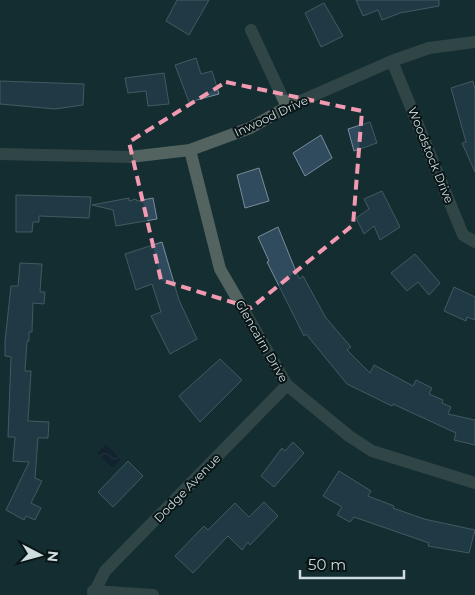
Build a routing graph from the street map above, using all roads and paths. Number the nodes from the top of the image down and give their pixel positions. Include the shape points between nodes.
1 (251, 30) dead end
2 (475, 42) edge
3 (392, 62) junction
4 (287, 107) junction
5 (190, 150) junction
6 (0, 154) edge
7 (475, 242) edge
8 (287, 385) junction
9 (475, 483) edge
10 (93, 593) edge
11 (153, 595) edge

1 - 4 street
2 - 3 street, Inwood Drive via 430,48
3 - 4 street, Inwood Drive
3 - 7 street, Woodstock Drive via 464,235
4 - 5 street, Inwood Drive via 250,128
5 - 6 street, Inwood Drive via 130,157
5 - 8 street, Glencairn Drive via 220,269
8 - 9 street, Glencairn Drive via 372,451
8 - 10 street, Dodge Avenue via 105,572
10 - 11 street

